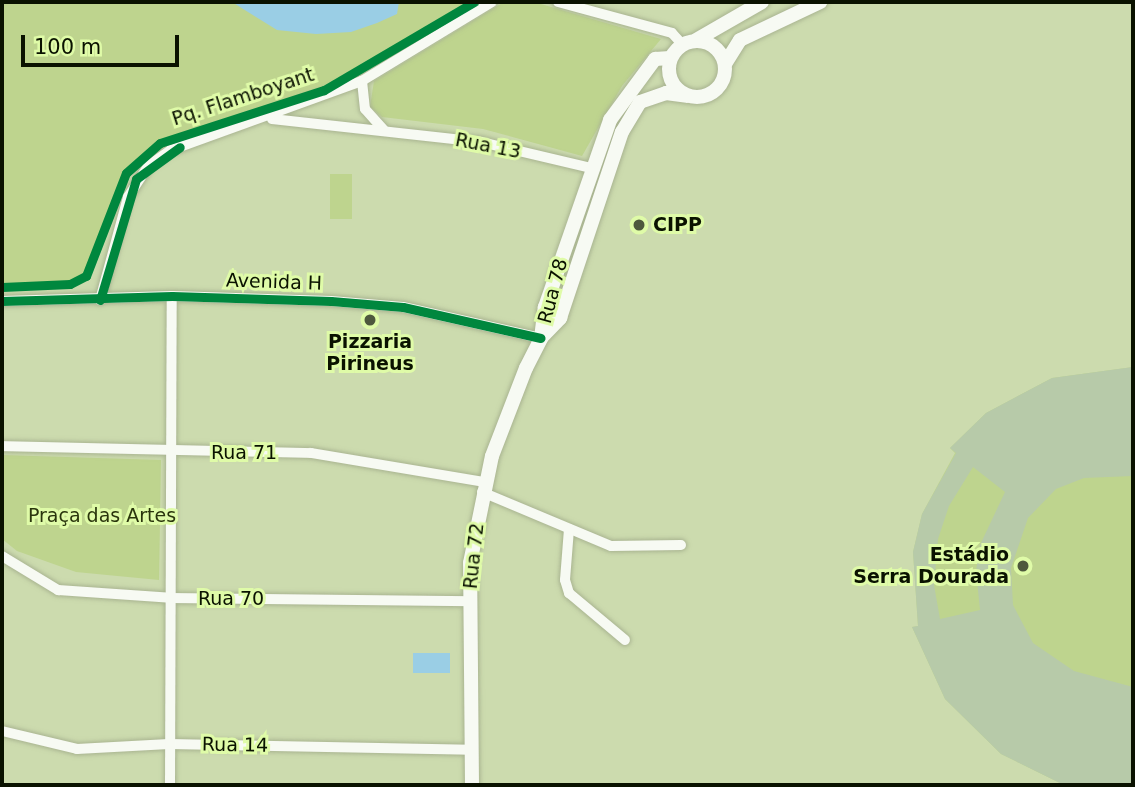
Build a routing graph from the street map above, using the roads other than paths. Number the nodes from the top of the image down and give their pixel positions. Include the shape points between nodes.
1 (492, 2) edge
2 (558, 2) edge
3 (762, 2) edge
4 (820, 2) edge
5 (689, 42) junction
6 (670, 58) junction
7 (725, 64) junction
8 (362, 81) junction
9 (687, 96) junction
10 (268, 118) junction
11 (384, 130) junction
12 (591, 168) junction
13 (172, 296) junction
14 (100, 300) junction
15 (2, 301) edge
16 (541, 338) junction
17 (2, 446) edge
18 (175, 453) junction
19 (483, 487) junction
20 (569, 529) junction
21 (681, 545) dead end
22 (2, 556) edge
23 (174, 598) junction
24 (469, 601) junction
25 (625, 640) dead end
26 (2, 731) edge
27 (169, 744) junction
28 (471, 750) junction
29 (170, 785) edge
30 (472, 785) edge

1 - 8 street
2 - 5 street via 672,33
3 - 5 main road
4 - 7 main road via 740,40
5 - 6 main road
5 - 7 main road via 718,50
6 - 9 main road via 673,85
6 - 12 main road, Rua 78 via 655,59 629,87
7 - 9 main road via 724,80 714,92
8 - 10 street
8 - 11 street via 365,109
9 - 16 main road, Rua 78 via 666,93 640,102 622,132 560,318
10 - 11 street, Rua 13
10 - 14 street via 171,150 136,179
11 - 12 street, Rua 13 via 481,142
12 - 16 main road, Rua 78 via 545,307
13 - 14 street, Avenida H
13 - 16 street, Avenida H via 403,307
13 - 18 street
14 - 15 street, Avenida H
16 - 19 main road, Rua 72
17 - 18 street, Rua 71
18 - 19 street, Rua 71 via 311,453
18 - 23 street
19 - 20 street, Rua 71
19 - 24 main road, Rua 72
20 - 21 street, Rua 71 via 611,546
20 - 25 street via 565,580 569,593
22 - 23 street, Rua 70 via 58,590
23 - 24 street, Rua 70
23 - 27 street
24 - 28 main road, Rua 72
26 - 27 street, Rua 14 via 77,749
27 - 28 street, Rua 14
27 - 29 street
28 - 30 main road, Rua 72

